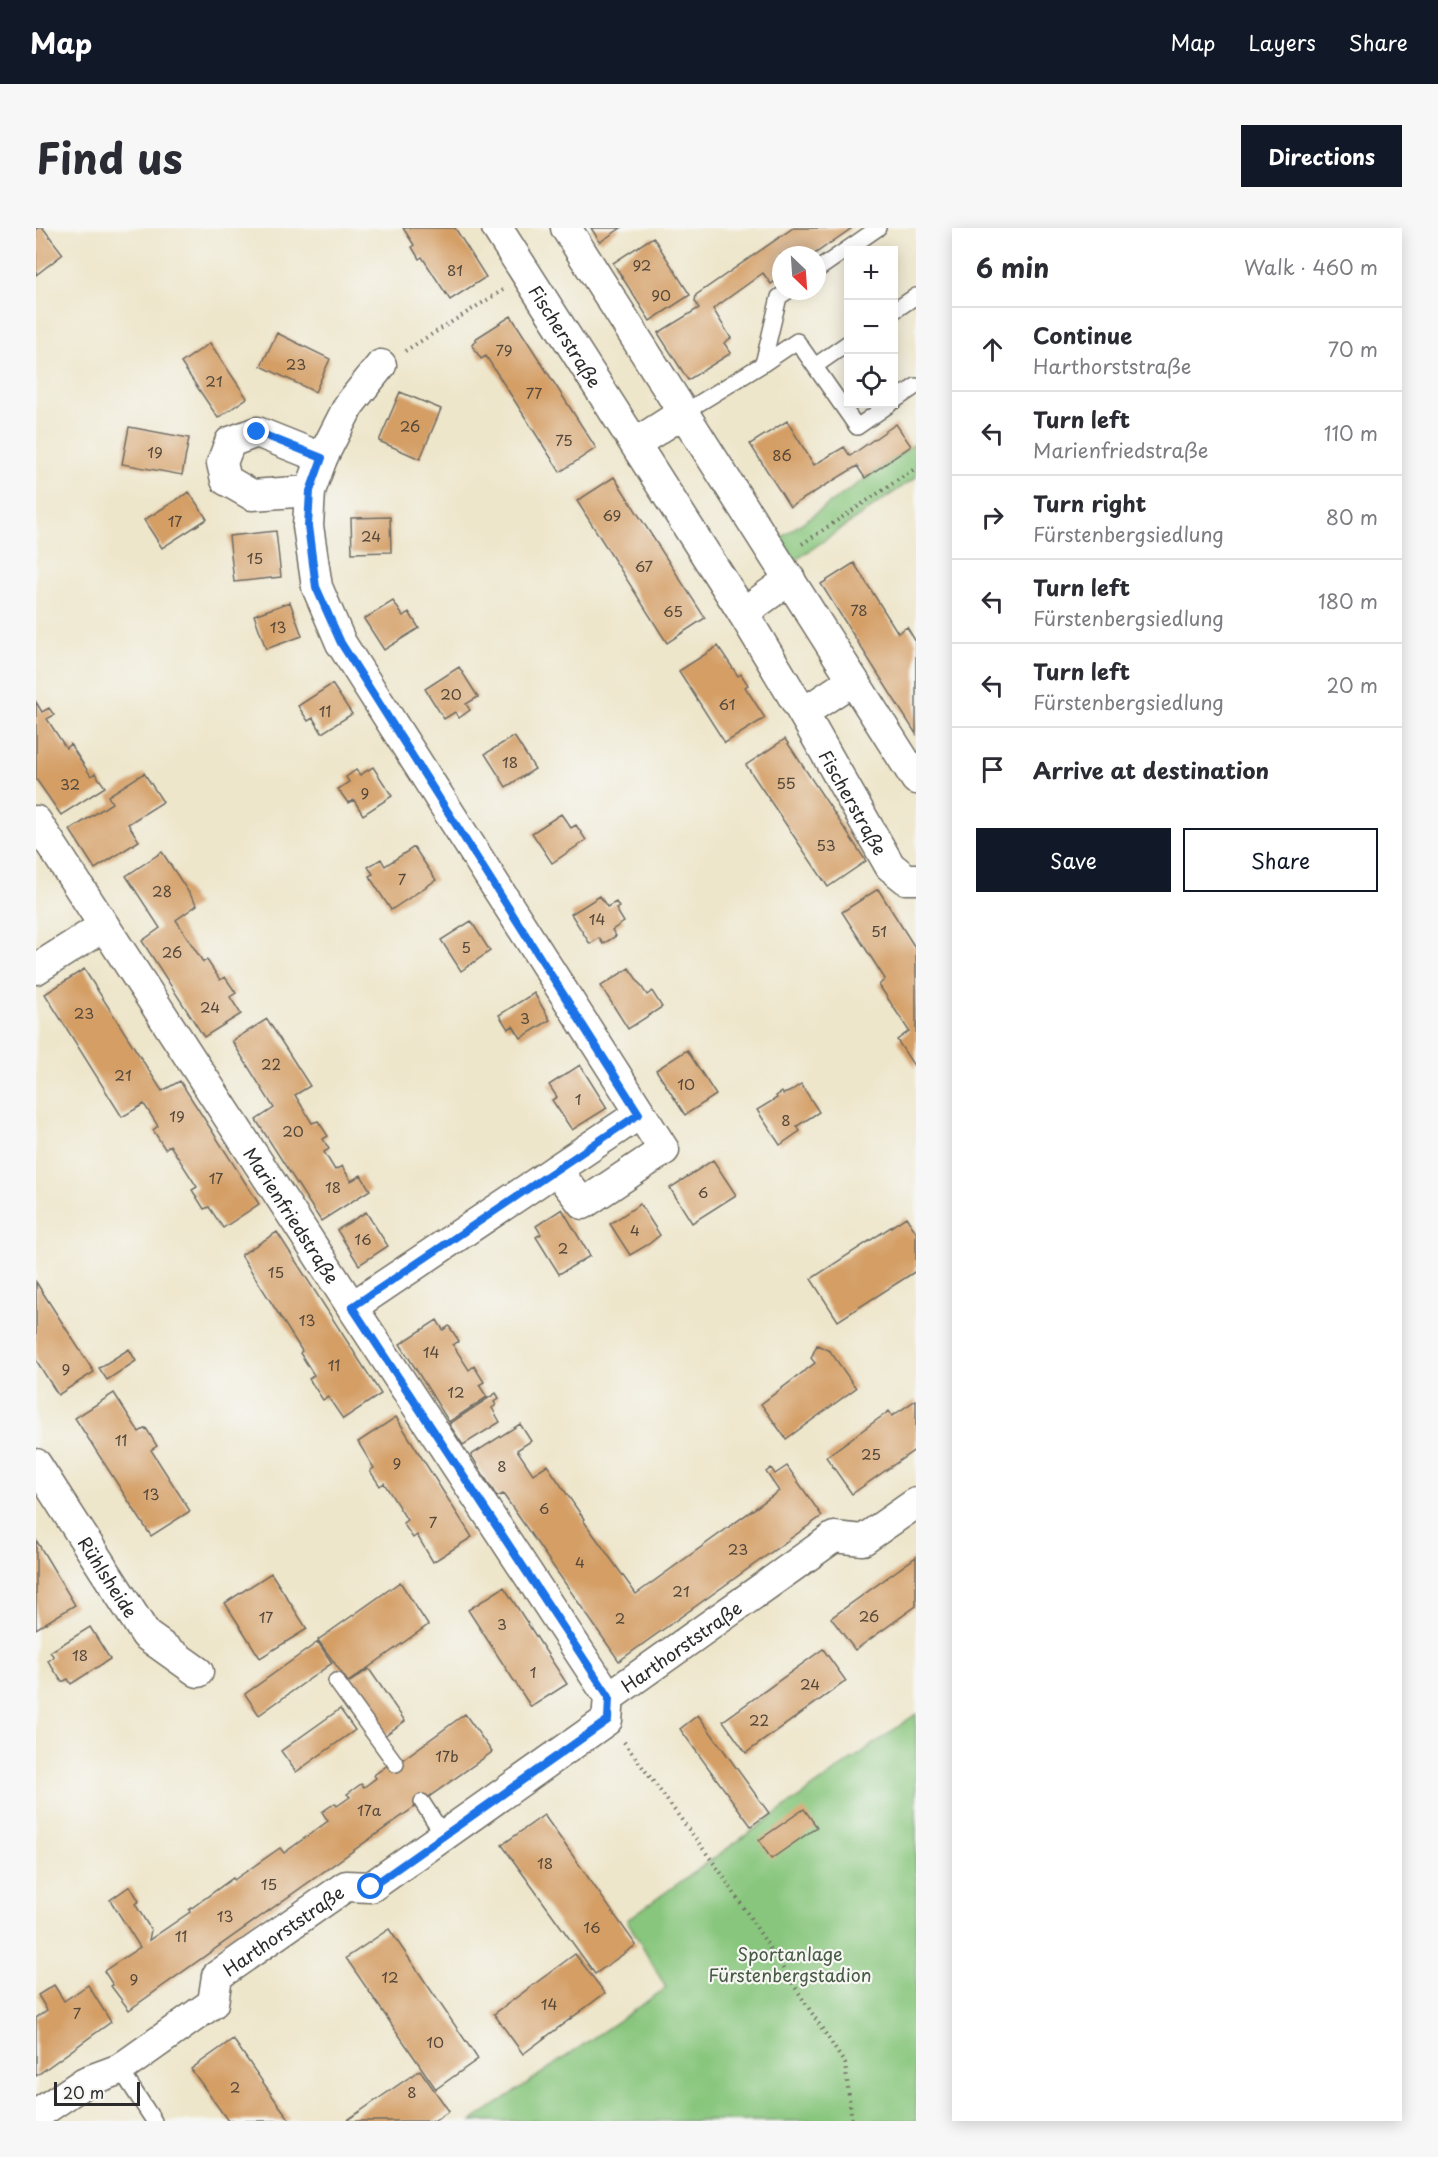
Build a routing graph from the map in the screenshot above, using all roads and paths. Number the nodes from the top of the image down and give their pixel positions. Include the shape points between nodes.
1 (497, 228) edge
2 (567, 228) edge
3 (878, 228) edge
4 (826, 264) edge
5 (527, 275) junction
6 (916, 296) edge
7 (778, 300) edge
8 (898, 308) edge
9 (844, 346) edge
10 (763, 364) junction
11 (381, 365) joint
12 (814, 366) junction
13 (916, 386) edge
14 (898, 398) edge
15 (844, 408) edge
16 (844, 408) edge
17 (883, 408) edge
18 (683, 413) junction
19 (636, 443) junction
20 (322, 458) junction
21 (916, 468) edge
22 (310, 491) junction
23 (784, 570) junction
24 (743, 613) junction
25 (853, 680) junction
26 (803, 713) junction
27 (916, 779) edge
28 (36, 820) edge
29 (916, 879) edge
30 (104, 926) junction
31 (36, 969) edge
32 (639, 1114) junction
33 (556, 1170) junction
34 (352, 1307) junction
35 (36, 1464) edge
36 (916, 1503) edge
37 (198, 1672) dead end
38 (336, 1681) dead end
39 (608, 1708) junction
40 (396, 1764) dead end
41 (422, 1802) dead end
42 (444, 1836) junction
43 (120, 2068) junction
44 (36, 2115) edge
45 (154, 2121) edge
46 (852, 2121) edge

1 - 5 street, Fischerstraße
2 - 18 street
3 - 4 lane
5 - 11 path
5 - 19 street, Fischerstraße
6 - 8 lane
7 - 10 lane
9 - 12 lane
10 - 12 lane via 797,341
10 - 18 lane
11 - 20 street via 349,405
12 - 15 lane
13 - 14 lane
16 - 17 lane via 857,426
18 - 19 street
18 - 23 street
19 - 24 street, Fischerstraße
20 - 22 street
20 - 22 street via 257,432 230,442 222,463 226,480 252,495
21 - 23 path
22 - 32 street via 308,526 316,587 341,643
23 - 24 street
23 - 25 street
24 - 26 street, Fischerstraße
25 - 26 street
25 - 27 street
26 - 29 street, Fischerstraße via 890,866 906,879
28 - 30 street, Marienfriedstraße
30 - 31 street
30 - 34 street, Marienfriedstraße
32 - 33 street
32 - 33 street via 664,1150 583,1204
33 - 34 street
34 - 39 street, Marienfriedstraße
35 - 37 street, Rühlsheide via 146,1635
36 - 39 street, Harthorststraße via 863,1540 834,1537
38 - 40 lane
39 - 42 street, Harthorststraße
39 - 46 path via 845,2064
41 - 42 lane
42 - 43 street, Harthorststraße via 371,1887 346,1886 217,1976 213,2003
43 - 44 street, Harthorststraße via 85,2082
43 - 45 lane

